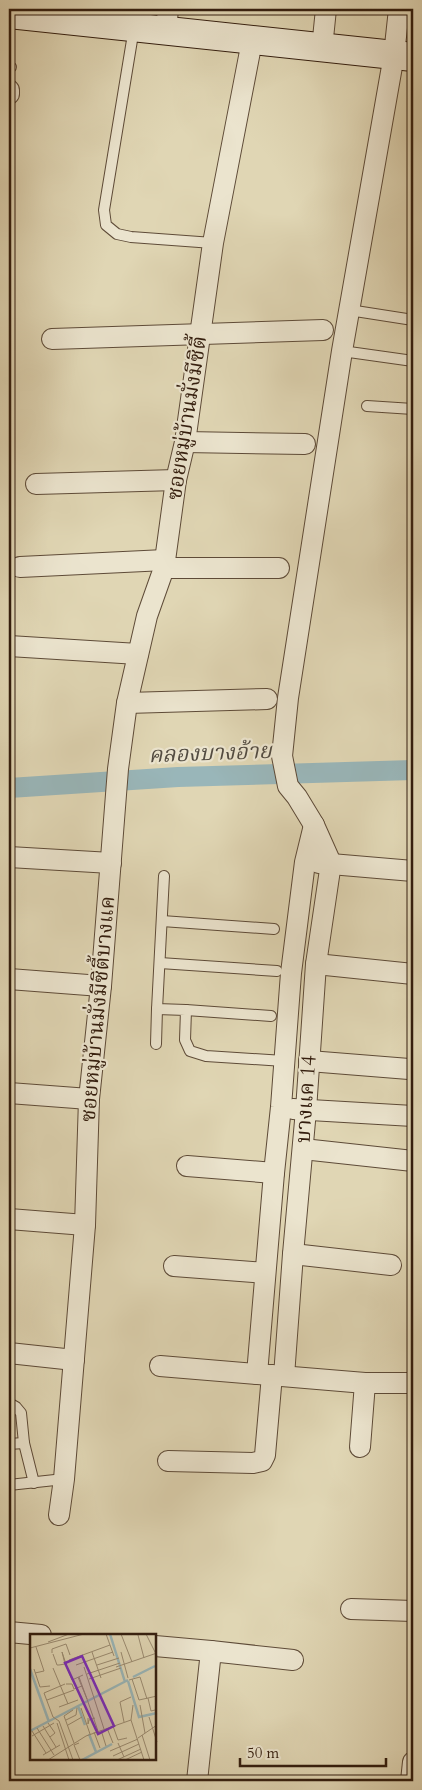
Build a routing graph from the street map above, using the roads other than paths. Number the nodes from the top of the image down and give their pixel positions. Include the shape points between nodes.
1 (326, 9) edge
2 (399, 9) edge
3 (17, 13) edge
4 (167, 20) edge
5 (134, 28) junction
6 (252, 41) junction
7 (322, 48) junction
8 (404, 56) edge
9 (213, 243) junction
10 (349, 310) junction
11 (413, 320) edge
12 (323, 330) dead end
13 (201, 333) junction
14 (52, 339) dead end
15 (342, 351) junction
16 (413, 361) edge
17 (367, 406) dead end
18 (413, 409) edge
19 (185, 442) junction
20 (305, 444) dead end
21 (176, 480) junction
22 (36, 484) dead end
23 (165, 564) junction
24 (20, 567) dead end
25 (279, 568) dead end
26 (9, 646) edge
27 (138, 654) junction
28 (268, 699) dead end
29 (127, 703) junction
30 (116, 793) joint
31 (314, 825) junction
32 (9, 857) edge
33 (305, 862) junction
34 (111, 863) junction
35 (331, 863) junction
36 (413, 872) edge
37 (164, 876) dead end
38 (162, 921) junction
39 (274, 929) dead end
40 (160, 963) junction
41 (316, 970) junction
42 (284, 972) junction
43 (413, 974) edge
44 (9, 979) edge
45 (101, 986) junction
46 (157, 1009) junction
47 (186, 1010) junction
48 (271, 1016) dead end
49 (156, 1044) dead end
50 (284, 1061) junction
51 (308, 1061) junction
52 (409, 1069) dead end
53 (9, 1093) edge
54 (89, 1099) junction
55 (281, 1107) junction
56 (306, 1110) junction
57 (413, 1116) edge
58 (303, 1149) junction
59 (413, 1161) edge
60 (187, 1166) dead end
61 (274, 1173) junction
62 (9, 1219) edge
63 (84, 1225) junction
64 (293, 1254) junction
65 (391, 1265) dead end
66 (174, 1266) dead end
67 (264, 1273) junction
68 (9, 1353) edge
69 (74, 1360) junction
70 (160, 1366) dead end
71 (271, 1375) junction
72 (365, 1383) junction
73 (413, 1383) edge
74 (9, 1403) edge
75 (24, 1443) junction
76 (9, 1444) edge
77 (360, 1447) dead end
78 (168, 1461) dead end
79 (64, 1479) junction
80 (34, 1483) junction
81 (9, 1485) edge
82 (59, 1515) dead end
83 (351, 1609) dead end
84 (413, 1611) edge
85 (9, 1632) edge
86 (30, 1634) edge
87 (156, 1646) edge
88 (211, 1651) junction
89 (293, 1660) dead end
90 (413, 1762) edge
91 (198, 1781) edge
92 (411, 1781) edge

1 - 7 street
2 - 8 street
3 - 5 street
4 - 5 street
4 - 6 street
5 - 9 lane via 104,210 106,225 117,234 131,237
6 - 7 street
6 - 9 street, ซอยหมู่บ้านมั่งมีซิตี้
7 - 8 street
8 - 10 street
9 - 13 street, ซอยหมู่บ้านมั่งมีซิตี้
10 - 11 lane
10 - 15 street
12 - 13 street
13 - 14 street
13 - 19 street, ซอยหมู่บ้านมั่งมีซิตี้
15 - 16 lane
15 - 31 street via 288,698 282,756 288,786
17 - 18 lane
19 - 20 street
19 - 21 street, ซอยหมู่บ้านมั่งมีซิตี้
21 - 22 street
21 - 23 street, ซอยหมู่บ้านมั่งมีซิตี้
23 - 24 street
23 - 25 street
23 - 27 street, ซอยหมู่บ้านมั่งมีซิตี้
26 - 27 street
27 - 29 street, ซอยหมู่บ้านมั่งมีซิตี้
28 - 29 street
29 - 30 street, ซอยหมู่บ้านมั่งมีซิตี้
30 - 34 street, ซอยหมู่บ้านมั่งมีซิตี้บางแค
31 - 33 street, บางแค 14
31 - 35 street
32 - 34 street
33 - 35 street
33 - 42 street, บางแค 14
34 - 45 street, ซอยหมู่บ้านมั่งมีซิตี้บางแค
35 - 36 street
35 - 41 street, บางแค 14
37 - 38 lane
38 - 39 lane
38 - 40 lane
40 - 42 lane
40 - 46 lane
41 - 42 street
41 - 43 street
41 - 51 street, บางแค 14
42 - 50 street, บางแค 14
44 - 45 street
45 - 54 street, ซอยหมู่บ้านมั่งมีซิตี้บางแค
46 - 47 lane
46 - 49 lane
47 - 48 lane
47 - 50 lane via 185,1040 190,1050 206,1056
50 - 55 street, บางแค 14
51 - 52 street
51 - 56 street, บางแค 14
53 - 54 street
54 - 63 street, ซอยหมู่บ้านมั่งมีซิตี้บางแค
55 - 56 street
55 - 61 street, บางแค 14
56 - 57 street
56 - 58 street, บางแค 14
58 - 59 street
58 - 64 street, บางแค 14
60 - 61 street
61 - 67 street, บางแค 14
62 - 63 street
63 - 69 street, ซอยหมู่บ้านมั่งมีซิตี้บางแค
64 - 65 street
64 - 71 street, บางแค 14
66 - 67 street
67 - 71 street, บางแค 14
68 - 69 street
69 - 79 street, ซอยหมู่บ้านมั่งมีซิตี้บางแค
70 - 71 street
71 - 72 street
71 - 78 street via 266,1455 262,1461
72 - 73 street
72 - 77 street
74 - 75 lane via 21,1414
75 - 76 lane
75 - 80 lane
79 - 80 lane
79 - 82 street, ซอยหมู่บ้านมั่งมีซิตี้บางแค
80 - 81 lane
83 - 84 street
85 - 86 street
87 - 88 street
88 - 89 street
88 - 91 street
90 - 92 street

